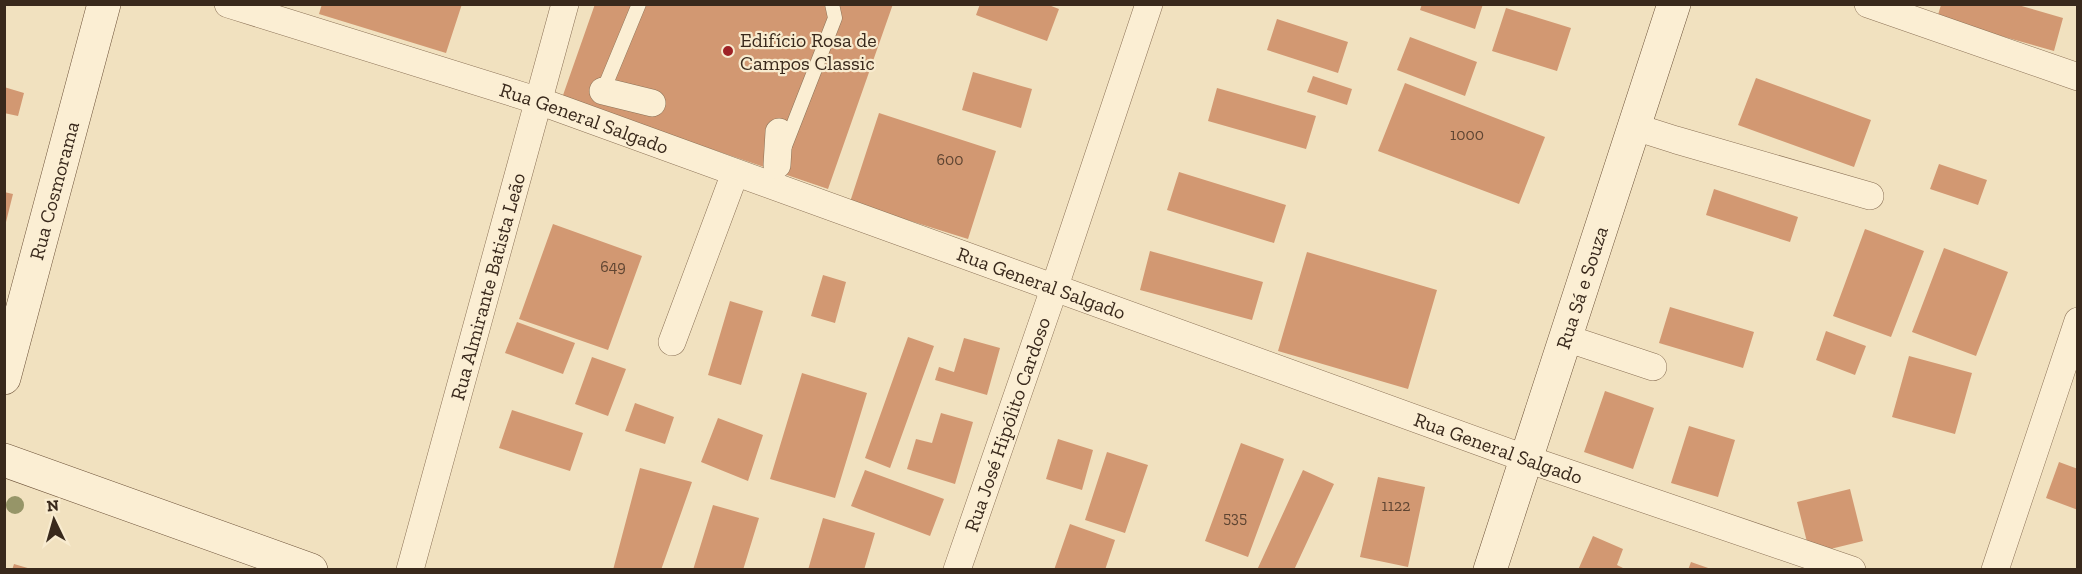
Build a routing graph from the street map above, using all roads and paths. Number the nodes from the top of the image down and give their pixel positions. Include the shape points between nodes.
1 (104, 4) edge
2 (228, 4) edge
3 (565, 4) edge
4 (639, 4) edge
5 (832, 4) edge
6 (1149, 4) edge
7 (1674, 4) edge
8 (1868, 4) edge
9 (2078, 77) edge
10 (603, 91) joint
11 (539, 101) junction
12 (652, 103) dead end
13 (1635, 127) junction
14 (779, 132) dead end
15 (777, 165) joint
16 (735, 173) junction
17 (1870, 196) dead end
18 (1054, 289) junction
19 (2078, 321) edge
20 (1566, 338) junction
21 (672, 342) dead end
22 (1653, 367) dead end
23 (4, 378) edge
24 (1527, 459) junction
25 (4, 460) edge
26 (311, 570) edge
27 (410, 570) edge
28 (957, 570) edge
29 (1490, 570) edge
30 (1852, 570) edge
31 (1995, 570) edge

1 - 23 street, Rua Cosmorama
2 - 11 street, Rua General Salgado
3 - 11 street, Rua Almirante Batista Leão
4 - 10 lane
5 - 15 lane via 835,18
6 - 18 street, Rua José Hipólito Cardoso
7 - 13 street, Rua Sá e Souza
8 - 9 street
10 - 12 street
11 - 16 street, Rua General Salgado
11 - 27 street, Rua Almirante Batista Leão
13 - 17 street
13 - 20 street, Rua Sá e Souza
14 - 15 street
16 - 18 street, Rua General Salgado
16 - 21 street
18 - 24 street, Rua General Salgado
18 - 28 street, Rua José Hipólito Cardoso
19 - 31 street
20 - 22 street
20 - 24 street, Rua Sá e Souza
24 - 29 street, Rua Sá e Souza
24 - 30 street, Rua General Salgado
25 - 26 street

